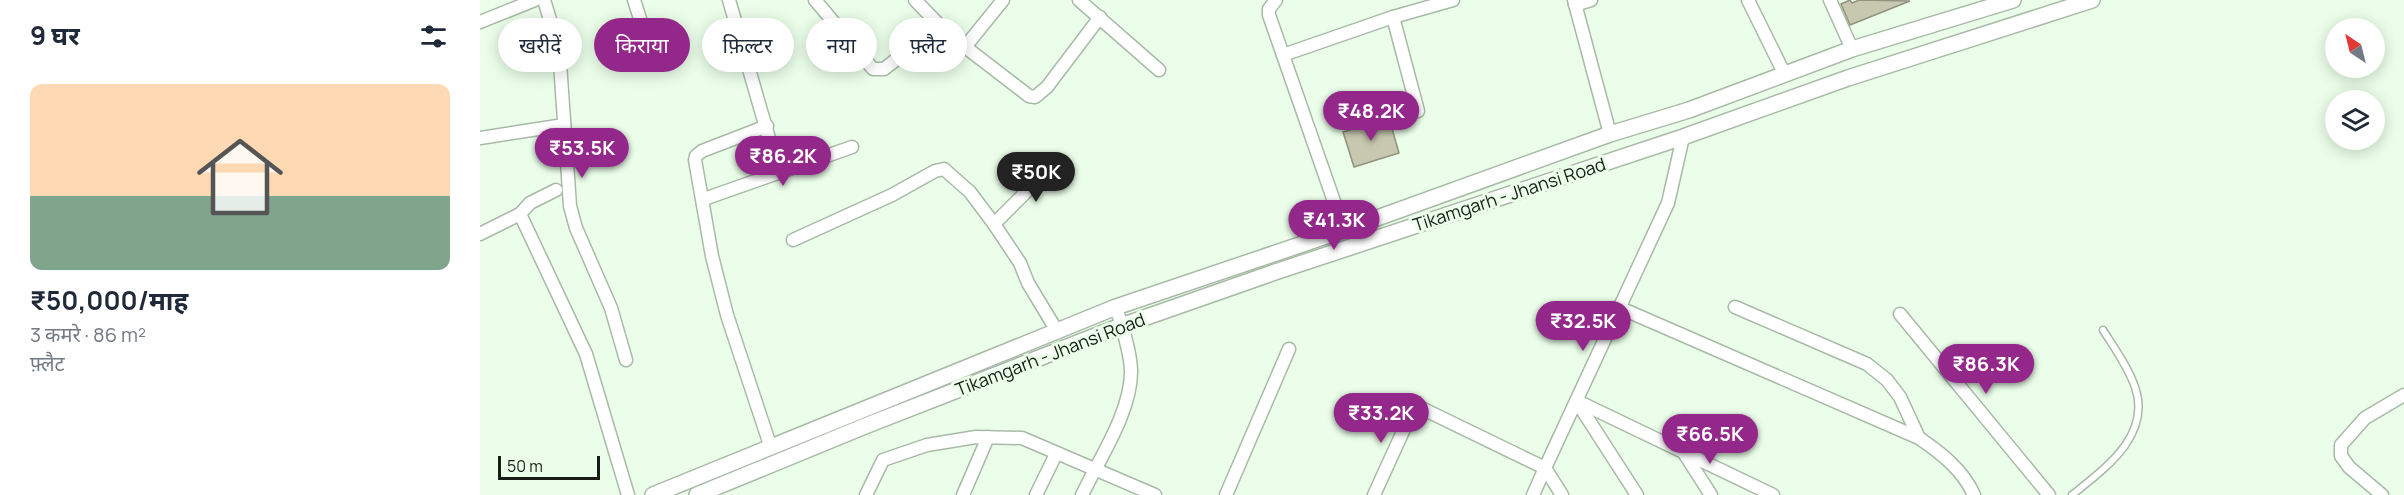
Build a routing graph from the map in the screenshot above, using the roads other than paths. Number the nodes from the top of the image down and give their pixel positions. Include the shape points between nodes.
1 (535, 0) edge
2 (544, 0) edge
3 (634, 0) edge
4 (729, 0) edge
5 (815, 0) edge
6 (915, 0) edge
7 (1003, 0) edge
8 (1079, 0) edge
9 (1276, 0) edge
10 (1453, 0) edge
11 (1591, 0) edge
12 (1748, 0) edge
13 (1830, 0) edge
14 (2013, 0) edge
15 (2092, 0) edge
16 (1575, 3) edge
17 (1100, 17) junction
18 (1393, 17) junction
19 (640, 18) edge
20 (932, 18) edge
21 (480, 22) edge
22 (967, 45) edge
23 (967, 49) edge
24 (1852, 49) junction
25 (1283, 55) junction
26 (889, 65) edge
27 (1159, 70) dead end
28 (1785, 75) junction
29 (1418, 111) dead end
30 (564, 125) junction
31 (767, 126) junction
32 (1610, 134) junction
33 (1683, 137) junction
34 (480, 138) edge
35 (852, 147) dead end
36 (1546, 157) junction
37 (1057, 161) dead end
38 (779, 173) junction
39 (1553, 180) junction
40 (556, 190) dead end
41 (704, 199) junction
42 (520, 214) junction
43 (994, 224) junction
44 (1344, 230) junction
45 (480, 234) edge
46 (793, 240) dead end
47 (1116, 307) junction
48 (1618, 307) junction
49 (1735, 307) dead end
50 (1900, 314) dead end
51 (1121, 326) junction
52 (2103, 330) dead end
53 (1057, 331) junction
54 (1289, 350) dead end
55 (626, 360) dead end
56 (2404, 395) edge
57 (1577, 401) junction
58 (988, 437) junction
59 (1919, 438) junction
60 (771, 448) junction
61 (1683, 452) junction
62 (1056, 454) junction
63 (1545, 468) junction
64 (1094, 470) junction
65 (628, 495) edge
66 (653, 495) edge
67 (697, 495) edge
68 (866, 495) edge
69 (963, 495) edge
70 (1036, 495) edge
71 (1082, 495) edge
72 (1155, 495) edge
73 (1226, 495) edge
74 (1374, 495) edge
75 (1533, 495) edge
76 (1562, 495) edge
77 (1637, 495) edge
78 (1711, 495) edge
79 (1773, 495) edge
80 (1974, 495) edge
81 (2049, 495) edge
82 (2072, 495) edge
83 (2382, 495) edge

1 - 21 street
2 - 30 street via 559,49
3 - 19 street
4 - 31 street
5 - 26 street via 873,69
6 - 20 street
7 - 22 street
8 - 17 street
9 - 25 street via 1269,15
10 - 18 street
11 - 16 street
12 - 28 street
13 - 24 street
14 - 24 street
15 - 33 street, Tikamgarh - Jhansi Road via 1848,78
16 - 32 street
17 - 23 street via 1047,87 1035,97
17 - 27 street
18 - 25 street
18 - 29 street
24 - 28 street
25 - 44 street
28 - 32 street
30 - 34 street
30 - 55 street via 570,206 611,309
31 - 38 street
31 - 41 street via 698,154 695,159
32 - 36 street
33 - 39 street, Tikamgarh - Jhansi Road
33 - 48 street via 1668,203
35 - 38 street
36 - 39 street
36 - 44 street
37 - 43 street
38 - 41 street
39 - 51 street, Tikamgarh - Jhansi Road
40 - 42 street via 530,203
41 - 60 street via 712,256 727,315
42 - 45 street
42 - 65 street via 586,354
43 - 46 street via 970,192 940,169
43 - 53 street
44 - 47 street
47 - 51 street
47 - 53 street
48 - 57 street
48 - 59 street
49 - 59 street via 1867,363 1900,397
50 - 81 street
51 - 64 street via 1131,372 1128,396
51 - 67 street, Tikamgarh - Jhansi Road
52 - 82 lane via 2136,389 2138,411 2132,435 2121,451
53 - 60 street
54 - 73 street
56 - 83 street via 2365,417 2341,445 2341,456 2349,467
57 - 61 street
57 - 63 street
57 - 77 street
58 - 62 street via 1022,438
58 - 68 street via 927,445 883,460
58 - 69 street
59 - 80 street via 1941,453
60 - 66 street
61 - 78 street
61 - 79 street
62 - 64 street
62 - 70 street
63 - 74 street via 1415,405
63 - 75 street
63 - 76 street
64 - 71 street
64 - 72 street

